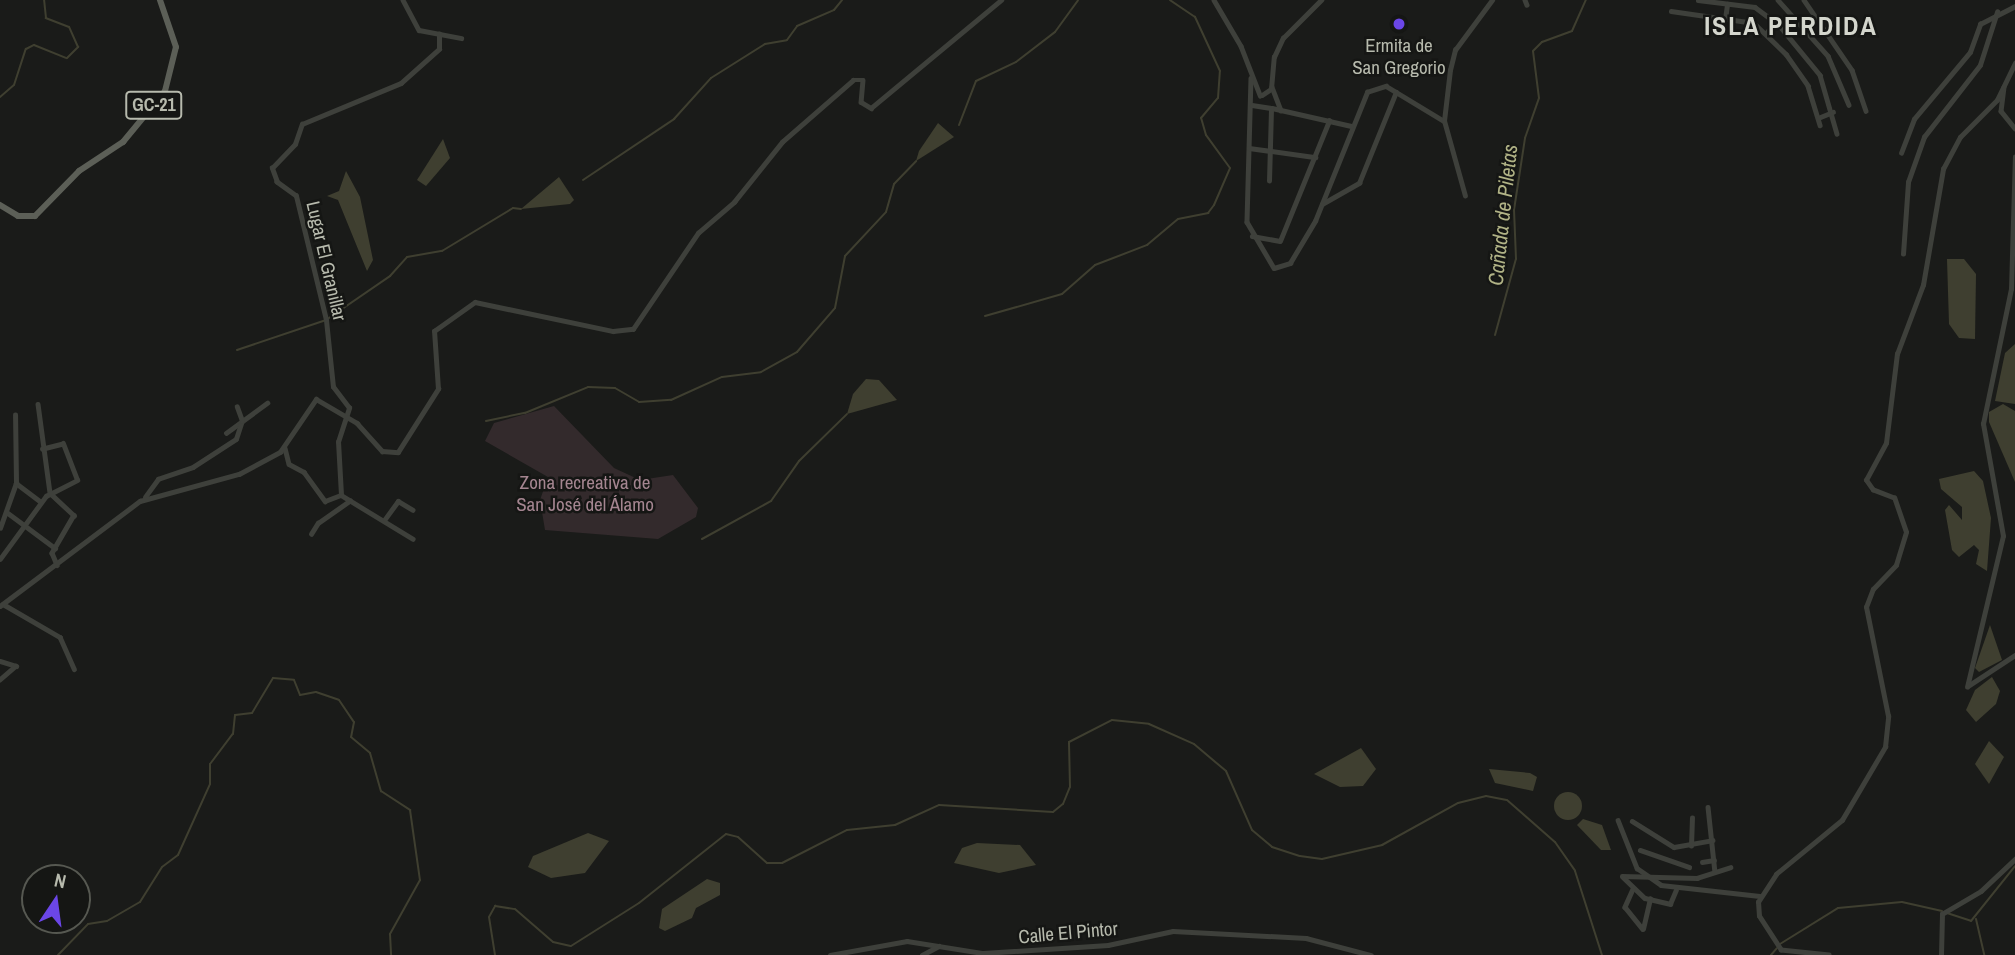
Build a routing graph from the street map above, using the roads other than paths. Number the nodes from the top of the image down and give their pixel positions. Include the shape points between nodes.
1 (160, 0) edge
2 (403, 0) edge
3 (1001, 0) edge
4 (1214, 0) edge
5 (1321, 0) edge
6 (1492, 0) edge
7 (1698, 0) edge
8 (1778, 0) edge
9 (1804, 0) edge
10 (1727, 4) junction
11 (2015, 6) edge
12 (1671, 11) dead end
13 (1997, 12) junction
14 (1725, 19) junction
15 (1776, 22) junction
16 (1766, 33) junction
17 (439, 34) junction
18 (461, 38) dead end
19 (2015, 63) edge
20 (1251, 78) junction
21 (1271, 83) junction
22 (2004, 87) junction
23 (1396, 92) junction
24 (1261, 95) junction
25 (1274, 100) junction
26 (1252, 103) junction
27 (1849, 105) dead end
28 (1272, 108) junction
29 (1866, 111) dead end
30 (1284, 112) junction
31 (1833, 112) junction
32 (1818, 117) junction
33 (1329, 121) junction
34 (1444, 121) junction
35 (1820, 125) dead end
36 (1351, 126) junction
37 (2015, 128) edge
38 (1837, 134) dead end
39 (1249, 148) junction
40 (1269, 149) junction
41 (1900, 153) dead end
42 (2015, 157) edge
43 (1315, 158) junction
44 (1269, 181) dead end
45 (1465, 196) dead end
46 (1322, 204) junction
47 (0, 205) edge
48 (1252, 236) junction
49 (1903, 254) dead end
50 (267, 403) dead end
51 (38, 404) dead end
52 (237, 407) dead end
53 (15, 415) dead end
54 (348, 416) junction
55 (242, 421) junction
56 (226, 433) dead end
57 (285, 448) junction
58 (43, 449) junction
59 (16, 483) junction
60 (50, 493) junction
61 (341, 495) junction
62 (144, 498) junction
63 (350, 501) junction
64 (41, 502) junction
65 (413, 510) dead end
66 (8, 513) junction
67 (385, 519) junction
68 (23, 523) junction
69 (0, 528) edge
70 (312, 534) dead end
71 (413, 538) dead end
72 (55, 548) junction
73 (0, 559) edge
74 (57, 565) junction
75 (2, 605) edge
76 (2015, 655) edge
77 (0, 661) edge
78 (74, 669) dead end
79 (1970, 670) junction
80 (1979, 677) junction
81 (0, 680) edge
82 (1708, 807) dead end
83 (1692, 818) dead end
84 (1618, 820) dead end
85 (1632, 821) dead end
86 (1712, 840) junction
87 (1691, 846) junction
88 (1640, 850) dead end
89 (2015, 859) edge
90 (1714, 860) junction
91 (1702, 862) dead end
92 (1689, 867) dead end
93 (1730, 867) dead end
94 (1715, 872) junction
95 (1648, 877) junction
96 (1633, 889) junction
97 (1676, 890) junction
98 (1759, 897) junction
99 (1650, 899) junction
100 (939, 946) junction
101 (830, 955) edge
102 (922, 955) edge
103 (1371, 955) edge
104 (1829, 955) edge
105 (1941, 955) edge

1 - 47 main road, GC-21 via 176,47 169,84 123,142 70,180 35,216 18,216
2 - 17 street via 416,28
3 - 54 street via 871,107 861,102 863,80 853,80 782,142 734,202 698,233 633,329 613,331 475,302 434,331 439,389 402,448 382,451
4 - 20 street via 1241,46
5 - 21 street via 1283,38
6 - 34 street via 1455,50
7 - 10 street
8 - 27 street via 1828,56
9 - 29 street via 1852,70
10 - 14 street
10 - 15 street via 1764,10
11 - 13 street
12 - 14 street
13 - 41 street via 1980,23 1970,52 1914,119
13 - 49 street via 1980,65 1924,137 1908,182
14 - 16 street via 1754,23
15 - 16 street
15 - 31 street via 1820,75
16 - 32 street via 1808,86
17 - 18 street
17 - 54 street, Lugar El Granillar via 439,49 401,83 317,122 304,123 295,144 277,161 274,177 296,196 327,323 334,387 347,403
19 - 22 street
20 - 24 street
20 - 26 street
21 - 24 street via 1270,92
21 - 25 street
22 - 37 street via 2001,111
22 - 98 street via 1947,156 1923,285 1897,354 1886,443 1866,480 1873,490 1899,504 1906,532 1896,565 1873,589 1866,607 1888,716 1885,747 1842,820 1776,874
23 - 34 street
23 - 36 street via 1379,86 1367,92
23 - 46 street via 1359,183
24 - 25 street
24 - 26 street
25 - 28 street
25 - 30 street
26 - 28 street
26 - 39 street
28 - 30 street
28 - 40 street
30 - 33 street
31 - 32 street
31 - 38 street
32 - 35 street
33 - 36 street
33 - 43 street
34 - 45 street
36 - 46 street
39 - 40 street
39 - 48 street via 1247,222
40 - 43 street
40 - 44 street
42 - 79 street via 2011,289 1983,424 2003,536
43 - 48 street via 1280,241
46 - 48 street via 1298,252 1281,268 1266,261
50 - 55 street
51 - 58 street
52 - 55 street
53 - 59 street
54 - 57 street via 321,400 312,401
54 - 61 street via 338,442
55 - 56 street
55 - 62 street via 229,446 158,479
57 - 61 street via 289,464 304,472 325,501
57 - 62 street via 239,474
58 - 60 street
58 - 60 street via 63,444 77,480
59 - 64 street
59 - 66 street
60 - 64 street
60 - 72 street via 74,515
61 - 63 street
62 - 74 street
63 - 67 street
63 - 70 street via 318,523
64 - 68 street
65 - 67 street via 398,501
66 - 68 street
66 - 69 street
67 - 71 street
68 - 72 street
68 - 73 street
72 - 74 street via 51,556
74 - 75 street
75 - 78 street via 60,637
76 - 80 street
77 - 81 street via 16,666
79 - 80 street
79 - 80 street via 1967,687
82 - 86 street
83 - 87 street
84 - 95 street via 1637,868
85 - 87 street via 1663,843
86 - 87 street
86 - 90 street
88 - 92 street
89 - 105 street via 1981,891 1942,914
90 - 91 street
90 - 94 street
93 - 94 street
94 - 95 street via 1698,878
95 - 96 street via 1622,876
95 - 97 street
96 - 99 street
96 - 99 street via 1625,907 1643,929
97 - 98 street
97 - 99 street via 1670,904
98 - 104 street via 1759,916 1781,950
100 - 101 street, Calle El Pintor via 870,944
100 - 102 street
100 - 103 street, Calle El Pintor via 984,953 1108,945 1173,931 1306,938

